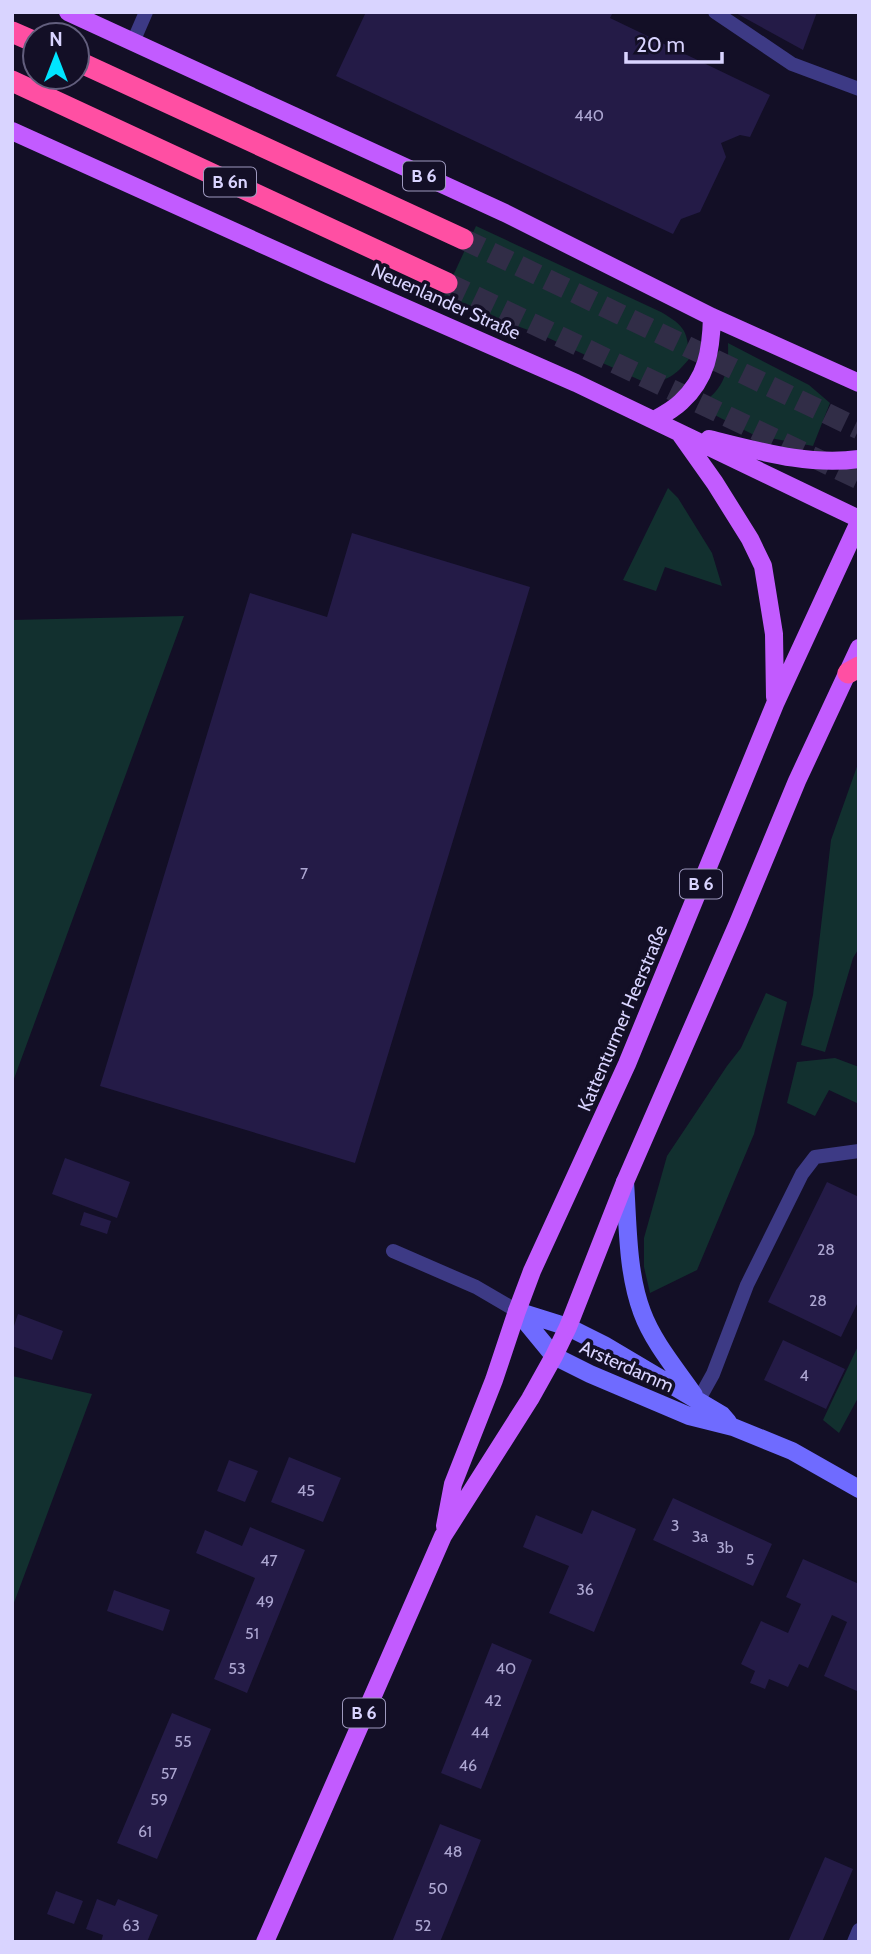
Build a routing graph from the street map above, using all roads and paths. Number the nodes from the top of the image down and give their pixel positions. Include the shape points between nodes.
1 (68, 12) edge
2 (146, 12) edge
3 (715, 12) edge
4 (133, 42) junction
5 (91, 67) edge
6 (12, 81) edge
7 (859, 89) edge
8 (12, 131) edge
9 (463, 239) tunnel mouth
10 (447, 283) tunnel mouth
11 (712, 317) junction
12 (859, 383) edge
13 (654, 421) junction
14 (679, 432) junction
15 (859, 459) edge
16 (859, 520) edge
17 (859, 648) edge
18 (853, 670) edge
19 (775, 704) junction
20 (859, 1151) edge
21 (625, 1182) junction
22 (393, 1251) dead end
23 (516, 1311) junction
24 (568, 1327) junction
25 (554, 1356) junction
26 (698, 1401) junction
27 (733, 1427) junction
28 (859, 1489) edge
29 (443, 1536) junction
30 (859, 1930) edge
31 (265, 1942) edge
32 (854, 1942) edge

1 - 4 main road, B 6
2 - 4 lane
3 - 7 lane via 792,64
4 - 11 main road, B 6 via 505,213
5 - 9 highway, B 6n
6 - 10 highway, Neuenlander Straße / B 6n
8 - 13 main road, Neuenlander Straße
11 - 12 main road, B 6
11 - 13 main road via 712,344 702,376 681,402
13 - 14 main road, Neuenlander Straße
14 - 15 main road via 799,459
14 - 16 main road, Neuenlander Straße
14 - 19 main road, B 6 via 715,482 763,566 774,634
16 - 19 main road, Kattenturmer Heerstraße / B 6
17 - 18 main road, Kattenturmer Heerstraße / B 6
18 - 21 main road, Kattenturmer Heerstraße / B 6 via 797,781
19 - 23 main road, Kattenturmer Heerstraße / B 6 via 627,1064
20 - 26 lane via 815,1157 802,1174 747,1285
21 - 24 main road, Kattenturmer Heerstraße / B 6
21 - 26 street, Arsterdamm via 634,1280 642,1313
22 - 23 lane via 476,1287
23 - 24 street, Arsterdamm
23 - 25 street, Arsterdamm
23 - 29 main road, Kattenturmer Heerstraße / B 6 via 453,1484
24 - 25 main road, Kattenturmer Heerstraße / B 6
24 - 26 street, Arsterdamm
25 - 27 street, Arsterdamm via 689,1416
25 - 29 main road, Kattenturmer Heerstraße / B 6
26 - 27 street, Arsterdamm
27 - 28 street, Arsterdamm via 792,1451
29 - 31 main road, Kattenturmer Heerstraße / B 6
30 - 32 lane

